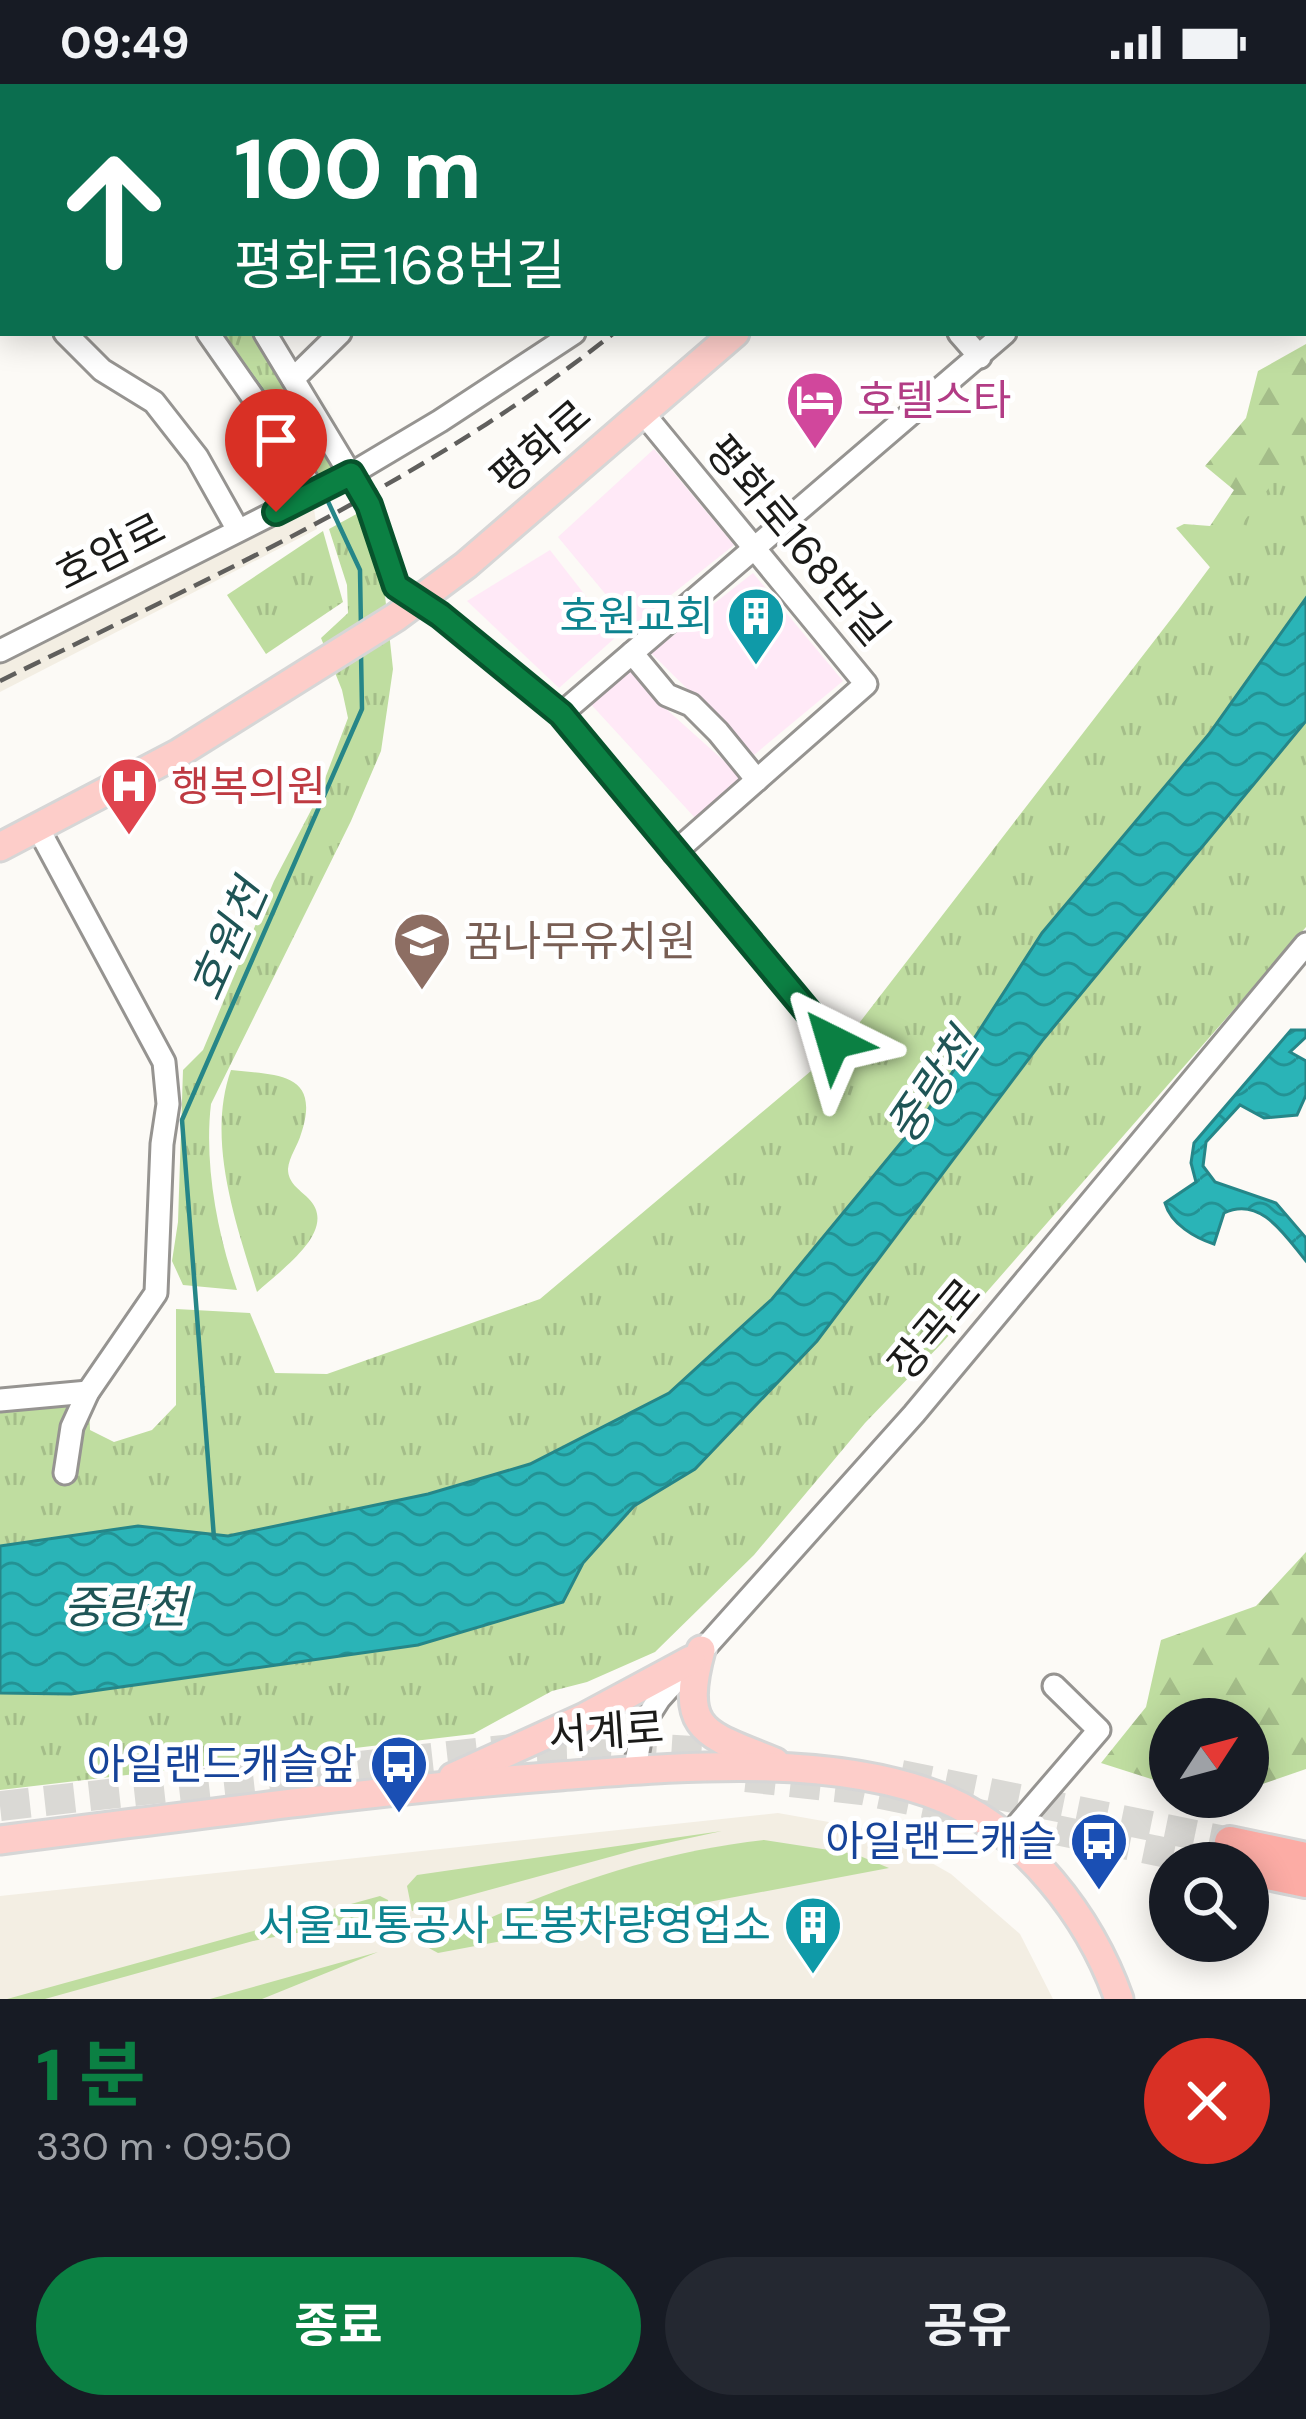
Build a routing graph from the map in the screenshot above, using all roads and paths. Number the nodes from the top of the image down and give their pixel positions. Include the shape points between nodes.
1 (67, 336) edge
2 (210, 336) edge
3 (267, 336) edge
4 (337, 336) edge
5 (569, 336) edge
6 (732, 336) edge
7 (962, 336) edge
8 (1002, 336) edge
9 (980, 357) junction
10 (293, 380) junction
11 (643, 412) junction
12 (351, 474) junction
13 (317, 492) junction
14 (238, 530) junction
15 (754, 549) junction
16 (406, 610) junction
17 (0, 651) edge
18 (632, 653) junction
19 (561, 714) junction
20 (757, 780) junction
21 (38, 828) junction
22 (0, 847) edge
23 (674, 853) junction
24 (1306, 944) edge
25 (833, 1042) dead end
26 (88, 1392) junction
27 (0, 1400) edge
28 (65, 1473) dead end
29 (696, 1655) junction
30 (1054, 1686) dead end
31 (634, 1768) junction
32 (790, 1768) junction
33 (435, 1785) junction
34 (1006, 1838) junction
35 (0, 1840) edge
36 (1269, 1850) edge
37 (1306, 1858) edge
38 (1269, 1874) edge
39 (1306, 1882) edge
40 (1119, 1999) edge

1 - 14 street via 154,402
2 - 13 street
3 - 10 street
4 - 10 street
5 - 12 street
6 - 11 main road, 평화로
7 - 9 street
8 - 9 street
9 - 15 street
10 - 12 street
11 - 15 street, 평화로168번길
11 - 16 main road, 평화로
12 - 13 street, 호암로
12 - 16 street
13 - 14 street, 호암로
14 - 17 street, 호암로
15 - 18 street
15 - 20 street, 평화로168번길 via 866,684
16 - 19 street via 440,615
16 - 21 main road, 평화로 via 179,753
18 - 19 street
18 - 20 street
19 - 23 street
20 - 23 street, 평화로168번길
21 - 22 main road
21 - 26 street via 164,1062 168,1104 156,1293
23 - 25 street
24 - 29 street, 장곡로 via 902,1429
26 - 27 street
26 - 28 street
29 - 31 street, 장곡로 via 643,1724
29 - 32 main road via 690,1687 700,1723
29 - 33 main road via 585,1717
30 - 34 street via 1099,1730
31 - 32 main road, 서계로
31 - 33 main road, 서계로
32 - 34 main road, 서계로 via 926,1792
33 - 35 main road, 서계로
34 - 40 main road, 서계로 via 1078,1917
36 - 37 highway
38 - 39 highway

